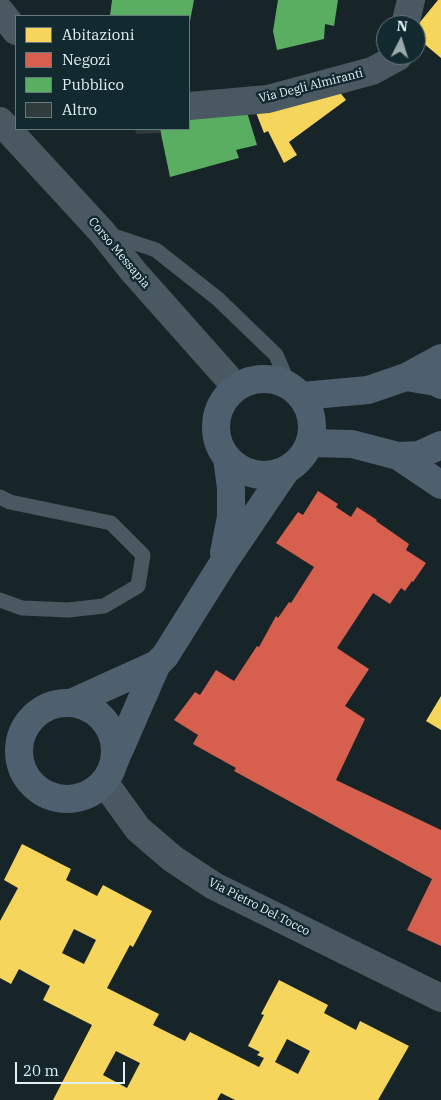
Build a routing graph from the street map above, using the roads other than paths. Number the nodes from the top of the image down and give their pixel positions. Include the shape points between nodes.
1 (411, 0) edge
2 (0, 10) edge
3 (407, 15) edge
4 (15, 30) edge
5 (384, 65) edge
6 (190, 106) edge
7 (0, 121) edge
8 (102, 232) junction
9 (441, 358) edge
10 (406, 377) junction
11 (441, 385) edge
12 (236, 387) junction
13 (295, 391) junction
14 (310, 442) junction
15 (441, 445) edge
16 (398, 456) junction
17 (227, 458) junction
18 (287, 469) junction
19 (441, 485) edge
20 (0, 496) edge
21 (222, 565) junction
22 (0, 600) edge
23 (157, 664) junction
24 (70, 703) junction
25 (11, 739) edge
26 (108, 774) junction
27 (441, 998) edge

1 - 3 street
2 - 4 street
5 - 6 street, Via Degli Almiranti via 268,98
7 - 8 street, Corso Messapia
8 - 12 street, Corso Messapia
8 - 13 lane via 156,250 218,299 276,355
9 - 10 main road
10 - 11 main road
10 - 13 main road via 368,390 338,394
12 - 13 main road via 262,378 276,380
12 - 17 main road via 226,396 216,421 216,434
13 - 14 main road via 310,410 313,426
14 - 16 main road via 352,444
14 - 18 main road via 305,453
15 - 16 main road via 419,454
16 - 19 main road
17 - 18 main road via 240,469 255,474 272,474
17 - 21 main road via 231,517
18 - 21 main road
20 - 22 lane via 10,502 111,523 143,555 138,586 104,606 68,610 22,608
21 - 23 main road
23 - 24 main road
23 - 26 main road
24 - 25 main road via 42,710
24 - 26 main road via 85,706 107,725 113,738 114,752
25 - 26 main road via 19,748 20,763 26,776 42,792 64,798 78,797 92,791
26 - 27 street, Via Pietro Del Tocco via 138,829 172,859 214,886

